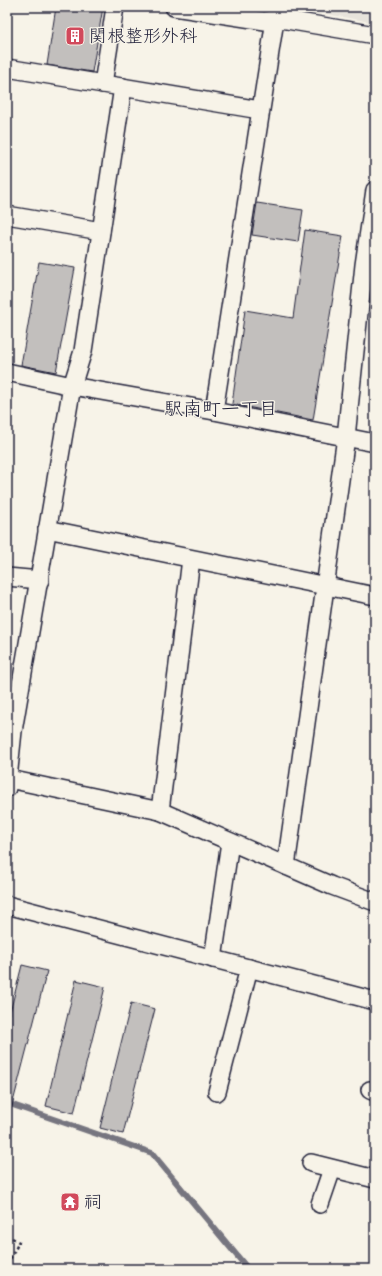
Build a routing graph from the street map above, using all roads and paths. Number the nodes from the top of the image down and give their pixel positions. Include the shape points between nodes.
1 (115, 7) edge
2 (174, 7) edge
3 (276, 12) edge
4 (375, 35) edge
5 (7, 68) edge
6 (103, 84) junction
7 (123, 87) junction
8 (260, 110) junction
9 (375, 190) edge
10 (7, 215) edge
11 (101, 231) junction
12 (369, 266) edge
13 (7, 372) edge
14 (72, 386) junction
15 (214, 411) junction
16 (346, 437) junction
17 (375, 443) edge
18 (48, 529) junction
19 (191, 559) junction
20 (7, 577) edge
21 (40, 580) junction
22 (324, 586) junction
23 (375, 596) edge
24 (10, 731) edge
25 (8, 784) edge
26 (160, 812) junction
27 (230, 842) junction
28 (286, 866) junction
29 (375, 902) edge
30 (7, 905) edge
31 (212, 959) junction
32 (249, 968) junction
33 (375, 1002) edge
34 (217, 1092) dead end
35 (311, 1163) dead end
36 (332, 1169) junction
37 (375, 1179) edge
38 (320, 1204) dead end
39 (7, 1235) edge
40 (7, 1265) edge

1 - 6 street
2 - 3 street via 265,21
3 - 4 street
3 - 8 street
5 - 6 street
6 - 7 street
7 - 8 street
7 - 11 street
8 - 15 street
9 - 12 street
10 - 11 street
11 - 14 street via 83,351
12 - 16 street
13 - 14 street
14 - 15 street
14 - 18 street
15 - 16 street
16 - 17 street
16 - 22 street
18 - 19 street
18 - 21 street
19 - 22 street
19 - 26 street
20 - 21 street
21 - 24 street
22 - 23 street
22 - 28 street
24 - 25 street
25 - 26 street
26 - 27 street
27 - 28 street
27 - 31 street
28 - 29 street
30 - 31 street
31 - 32 street
32 - 33 street
32 - 34 street
35 - 36 street
36 - 37 street
36 - 38 street
39 - 40 path via 19,1242

